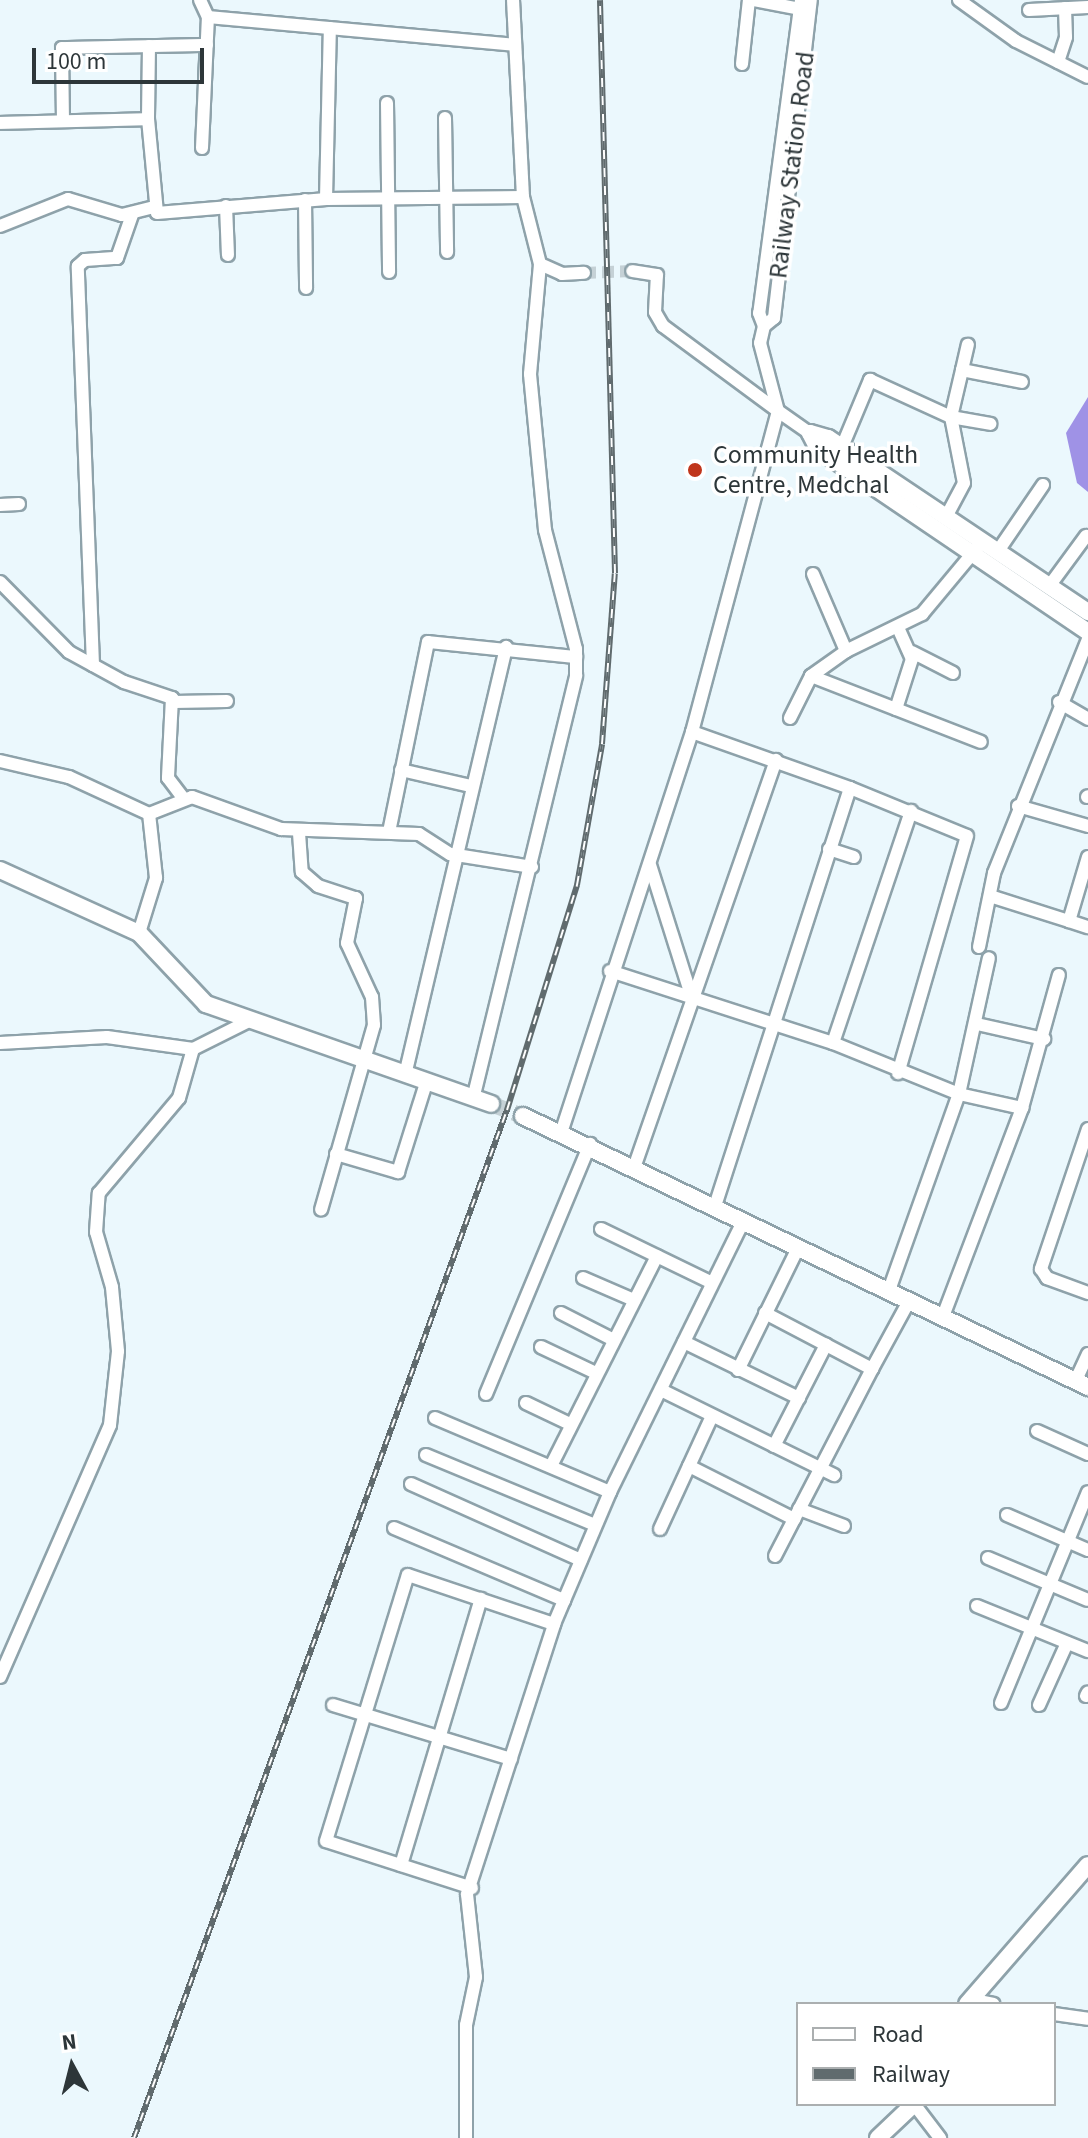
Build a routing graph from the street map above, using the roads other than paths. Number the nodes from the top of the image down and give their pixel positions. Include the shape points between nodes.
1 (200, 0) edge
2 (513, 0) edge
3 (752, 0) edge
4 (959, 0) edge
5 (805, 5) edge
6 (1088, 7) edge
7 (1065, 8) junction
8 (1029, 10) dead end
9 (208, 17) junction
10 (330, 28) junction
11 (207, 45) junction
12 (514, 45) junction
13 (149, 46) junction
14 (1058, 62) junction
15 (742, 64) dead end
16 (1088, 77) edge
17 (387, 103) dead end
18 (445, 118) dead end
19 (148, 119) junction
20 (63, 121) junction
21 (0, 123) edge
22 (202, 148) dead end
23 (446, 195) junction
24 (389, 196) junction
25 (523, 197) junction
26 (326, 199) junction
27 (305, 200) junction
28 (226, 206) junction
29 (155, 207) junction
30 (132, 215) junction
31 (0, 226) edge
32 (447, 252) dead end
33 (228, 255) dead end
34 (540, 264) junction
35 (632, 271) tunnel mouth
36 (389, 272) dead end
37 (584, 273) tunnel mouth
38 (562, 274) junction
39 (539, 283) junction
40 (306, 288) dead end
41 (968, 345) dead end
42 (962, 370) junction
43 (1022, 382) dead end
44 (778, 411) junction
45 (951, 417) junction
46 (990, 424) dead end
47 (810, 433) junction
48 (842, 447) junction
49 (1043, 485) dead end
50 (19, 504) dead end
51 (0, 505) edge
52 (946, 517) junction
53 (1086, 536) dead end
54 (985, 548) junction
55 (813, 574) dead end
56 (0, 582) edge
57 (1050, 585) junction
58 (1088, 612) edge
59 (898, 628) junction
60 (1088, 632) edge
61 (1088, 639) edge
62 (506, 647) junction
63 (846, 651) junction
64 (912, 652) junction
65 (576, 657) junction
66 (93, 665) junction
67 (953, 673) dead end
68 (811, 676) junction
69 (227, 701) dead end
70 (174, 702) junction
71 (1059, 702) junction
72 (896, 709) junction
73 (790, 718) dead end
74 (1088, 719) edge
75 (692, 732) junction
76 (981, 742) dead end
77 (776, 760) junction
78 (0, 761) edge
79 (401, 770) junction
80 (471, 786) junction
81 (850, 788) junction
82 (183, 798) junction
83 (1018, 806) junction
84 (911, 811) junction
85 (149, 814) junction
86 (1088, 826) edge
87 (389, 832) junction
88 (299, 833) junction
89 (829, 849) junction
90 (456, 855) junction
91 (854, 857) dead end
92 (1088, 857) edge
93 (650, 865) junction
94 (532, 867) junction
95 (0, 870) edge
96 (990, 896) junction
97 (1069, 921) junction
98 (1088, 927) edge
99 (139, 933) junction
100 (979, 947) dead end
101 (989, 958) dead end
102 (610, 971) junction
103 (1059, 975) dead end
104 (692, 998) junction
105 (251, 1020) junction
106 (771, 1023) junction
107 (977, 1024) junction
108 (1044, 1039) junction
109 (0, 1043) edge
110 (833, 1043) junction
111 (193, 1049) junction
112 (361, 1058) junction
113 (898, 1073) junction
114 (405, 1075) junction
115 (426, 1083) junction
116 (959, 1094) junction
117 (473, 1099) junction
118 (491, 1104) tunnel mouth
119 (1022, 1108) junction
120 (523, 1116) tunnel mouth
121 (1088, 1129) edge
122 (562, 1130) junction
123 (590, 1144) junction
124 (336, 1154) junction
125 (635, 1165) junction
126 (715, 1205) junction
127 (321, 1210) dead end
128 (744, 1220) junction
129 (601, 1229) dead end
130 (798, 1248) junction
131 (657, 1256) junction
132 (583, 1278) dead end
133 (712, 1283) junction
134 (888, 1293) junction
135 (1088, 1293) edge
136 (634, 1300) junction
137 (908, 1303) junction
138 (561, 1313) dead end
139 (765, 1313) junction
140 (942, 1319) junction
141 (614, 1340) junction
142 (684, 1342) junction
143 (826, 1345) junction
144 (541, 1347) dead end
145 (1088, 1354) edge
146 (872, 1369) junction
147 (738, 1370) junction
148 (596, 1373) junction
149 (1081, 1384) edge
150 (661, 1390) junction
151 (486, 1394) dead end
152 (799, 1398) junction
153 (526, 1403) dead end
154 (712, 1416) junction
155 (435, 1418) dead end
156 (570, 1424) junction
157 (1037, 1431) dead end
158 (774, 1446) junction
159 (1088, 1454) edge
160 (426, 1455) dead end
161 (551, 1466) junction
162 (689, 1466) junction
163 (820, 1468) junction
164 (834, 1475) dead end
165 (411, 1484) dead end
166 (610, 1492) junction
167 (1087, 1497) edge
168 (796, 1514) junction
169 (1007, 1515) dead end
170 (595, 1525) junction
171 (844, 1526) dead end
172 (394, 1528) dead end
173 (660, 1529) dead end
174 (1067, 1541) junction
175 (1088, 1550) edge
176 (775, 1556) dead end
177 (988, 1558) dead end
178 (581, 1560) junction
179 (1051, 1584) junction
180 (481, 1599) junction
181 (564, 1600) junction
182 (1088, 1600) edge
183 (977, 1606) dead end
184 (554, 1624) junction
185 (1033, 1629) junction
186 (1067, 1643) junction
187 (1088, 1651) edge
188 (0, 1677) edge
189 (1001, 1703) dead end
190 (333, 1705) dead end
191 (1039, 1705) dead end
192 (366, 1715) junction
193 (439, 1737) junction
194 (511, 1759) junction
195 (401, 1865) junction
196 (1088, 1865) edge
197 (472, 1888) junction
198 (968, 2002) edge
199 (1056, 2014) edge
200 (1088, 2019) edge
201 (912, 2106) edge
202 (916, 2106) edge
203 (466, 2138) edge
204 (878, 2138) edge
205 (940, 2138) edge

1 - 9 street
2 - 12 street
3 - 5 street
3 - 15 street
4 - 14 street via 1007,35
5 - 44 street, Railway Station Road via 774,318 764,326 760,343
6 - 7 street
7 - 8 street
7 - 14 street via 1066,37
9 - 10 street
9 - 11 street
10 - 12 street
10 - 26 street
11 - 13 street
11 - 22 street
12 - 25 street
13 - 19 street
13 - 20 street via 62,48
14 - 16 street
17 - 24 street
18 - 23 street
19 - 20 street
19 - 29 street
20 - 21 street
23 - 24 street
23 - 25 street
23 - 32 street
24 - 26 street
24 - 36 street
25 - 34 street
26 - 27 street
27 - 28 street
27 - 40 street
28 - 29 street via 167,214 157,213
28 - 33 street
29 - 30 street
30 - 31 street via 68,199
30 - 66 street via 117,258 85,260 78,266
34 - 38 street
34 - 39 street
35 - 44 street via 653,271 658,321
37 - 38 street
38 - 39 street via 550,283
39 - 65 street via 530,374 545,530
41 - 42 street
42 - 43 street
42 - 45 street
44 - 47 street
44 - 75 street
45 - 46 street
45 - 48 street via 870,380
45 - 52 street via 964,483
47 - 48 street
47 - 54 street via 818,449
48 - 52 street
49 - 54 street
50 - 51 street
52 - 54 street
53 - 57 street
54 - 57 street
54 - 59 street via 922,614
54 - 60 street
55 - 63 street
56 - 66 street via 52,637
57 - 58 street
59 - 63 street
59 - 64 street
61 - 71 street
62 - 65 street
62 - 79 street via 428,642
62 - 80 street
63 - 68 street
64 - 67 street
64 - 72 street
65 - 94 street
66 - 70 street
68 - 72 street
68 - 73 street
69 - 70 street
70 - 82 street via 168,778
71 - 74 street
71 - 83 street
72 - 76 street
75 - 77 street
75 - 93 street
77 - 81 street
77 - 104 street
78 - 85 street via 69,777
79 - 80 street
79 - 87 street
80 - 90 street
81 - 84 street
81 - 89 street
82 - 85 street via 166,811
82 - 88 street
83 - 86 street
83 - 96 street
84 - 110 street
84 - 113 street via 967,836
85 - 99 street via 156,878
87 - 88 street
87 - 90 street via 419,834
88 - 112 street via 302,872 318,886 348,893 358,904 347,943 372,997 374,1025
89 - 91 street
89 - 106 street
90 - 94 street
90 - 114 street
92 - 97 street
93 - 102 street
93 - 104 street
94 - 117 street
95 - 99 street
96 - 97 street
96 - 100 street
97 - 98 street
99 - 105 street via 206,1004
101 - 107 street
102 - 104 street
102 - 122 street
103 - 108 street
104 - 106 street
104 - 125 street
105 - 111 street
105 - 112 street
106 - 110 street
106 - 126 street
107 - 108 street
107 - 116 street
108 - 119 street
109 - 111 street via 107,1037
110 - 113 street
111 - 188 street via 179,1098 99,1193 96,1232 112,1287 118,1351 110,1425
112 - 114 street
112 - 124 street
113 - 116 street
114 - 115 street
115 - 117 street
115 - 124 street via 398,1172
116 - 119 street
116 - 134 street
117 - 118 street
119 - 140 street
120 - 122 street
121 - 135 street via 1041,1269 1047,1278
122 - 123 street
123 - 125 street
123 - 151 street
124 - 127 street
125 - 126 street
126 - 128 street
128 - 130 street
128 - 133 street
129 - 131 street
130 - 134 street
130 - 139 street
131 - 133 street
131 - 136 street
132 - 136 street
133 - 142 street
134 - 137 street
136 - 141 street
137 - 140 street
137 - 146 street
138 - 141 street
139 - 143 street
139 - 147 street
140 - 149 street
141 - 148 street
142 - 147 street
142 - 150 street
143 - 146 street
143 - 152 street
144 - 148 street
145 - 149 street
146 - 163 street
147 - 152 street
148 - 156 street
150 - 154 street
150 - 166 street
152 - 158 street
153 - 156 street
154 - 158 street
154 - 162 street
155 - 161 street
156 - 161 street
157 - 159 street
158 - 163 street
160 - 170 street
161 - 166 street
162 - 168 street
162 - 173 street
163 - 164 street
163 - 168 street
165 - 178 street
166 - 170 street
167 - 174 street
168 - 171 street
168 - 176 street
169 - 174 street
170 - 178 street
172 - 181 street
174 - 175 street
174 - 179 street
177 - 179 street
178 - 181 street
179 - 182 street
179 - 185 street
180 - 184 street
180 - 192 street via 408,1575
180 - 193 street
181 - 184 street
183 - 185 street
184 - 194 street
185 - 186 street
185 - 189 street
186 - 187 street
186 - 191 street
190 - 192 street
192 - 193 street
192 - 195 street via 326,1841
193 - 194 street
193 - 195 street
194 - 197 street
195 - 197 street
196 - 198 street
197 - 203 street via 466,1903 476,1977 466,2025
199 - 200 street
201 - 204 street
202 - 205 street

